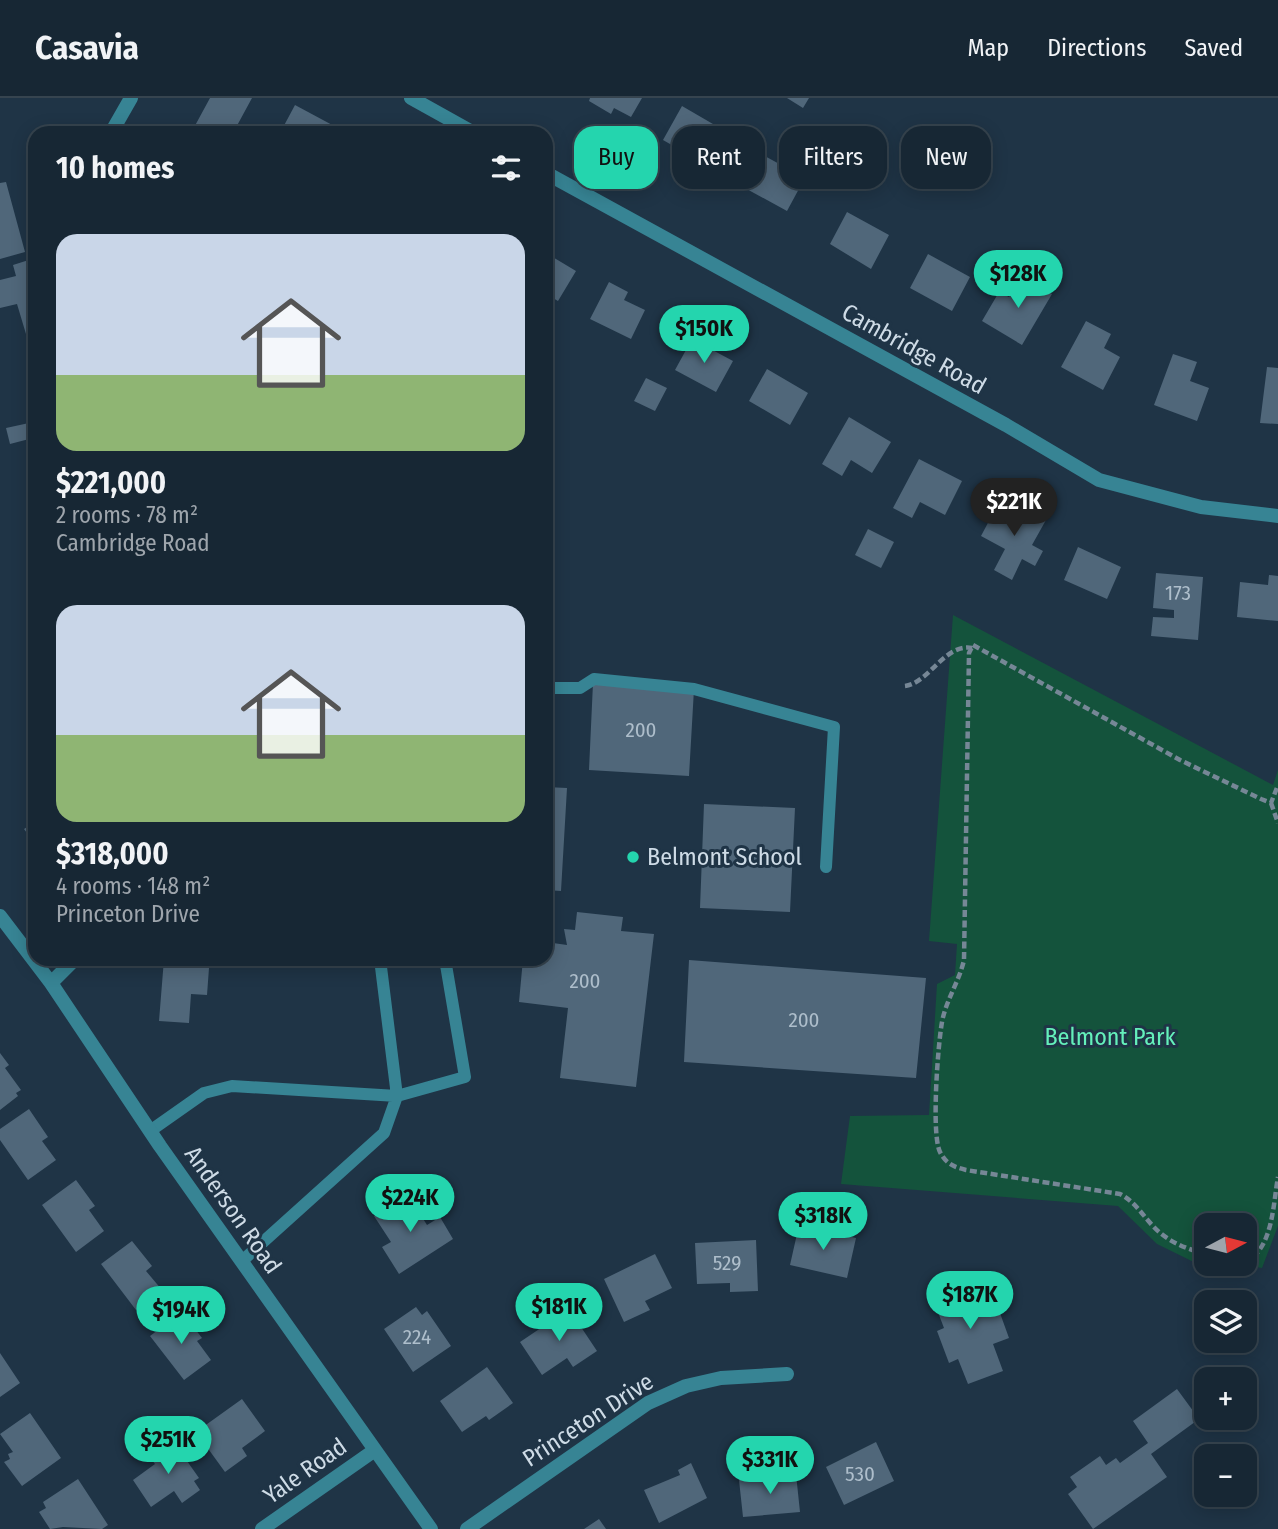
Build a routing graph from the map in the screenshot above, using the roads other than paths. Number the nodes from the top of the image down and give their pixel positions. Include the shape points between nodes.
1 (131, 98) edge
2 (411, 98) edge
3 (115, 126) edge
4 (461, 126) edge
5 (553, 177) edge
6 (1278, 516) edge
7 (553, 688) edge
8 (825, 867) dead end
9 (0, 916) edge
10 (28, 953) edge
11 (38, 966) edge
12 (68, 966) edge
13 (381, 966) edge
14 (446, 966) edge
15 (51, 983) junction
16 (397, 1096) junction
17 (150, 1131) junction
18 (242, 1261) junction
19 (787, 1374) dead end
20 (375, 1450) junction
21 (262, 1529) edge
22 (431, 1529) edge
23 (467, 1529) edge

1 - 3 street
2 - 4 street
5 - 6 street, Cambridge Road via 1099,480 1201,507
7 - 8 lane via 580,688 594,679 694,689 834,727
9 - 10 street, Anderson Road
11 - 15 street, Anderson Road
12 - 15 street
13 - 16 lane
14 - 16 lane via 465,1077
15 - 17 street, Anderson Road
16 - 17 lane via 232,1086 204,1093
16 - 18 lane via 384,1133
17 - 18 street, Anderson Road
18 - 20 street, Anderson Road
19 - 23 street, Princeton Drive via 725,1377 686,1385 648,1403
20 - 21 street, Yale Road
20 - 22 street, Anderson Road

